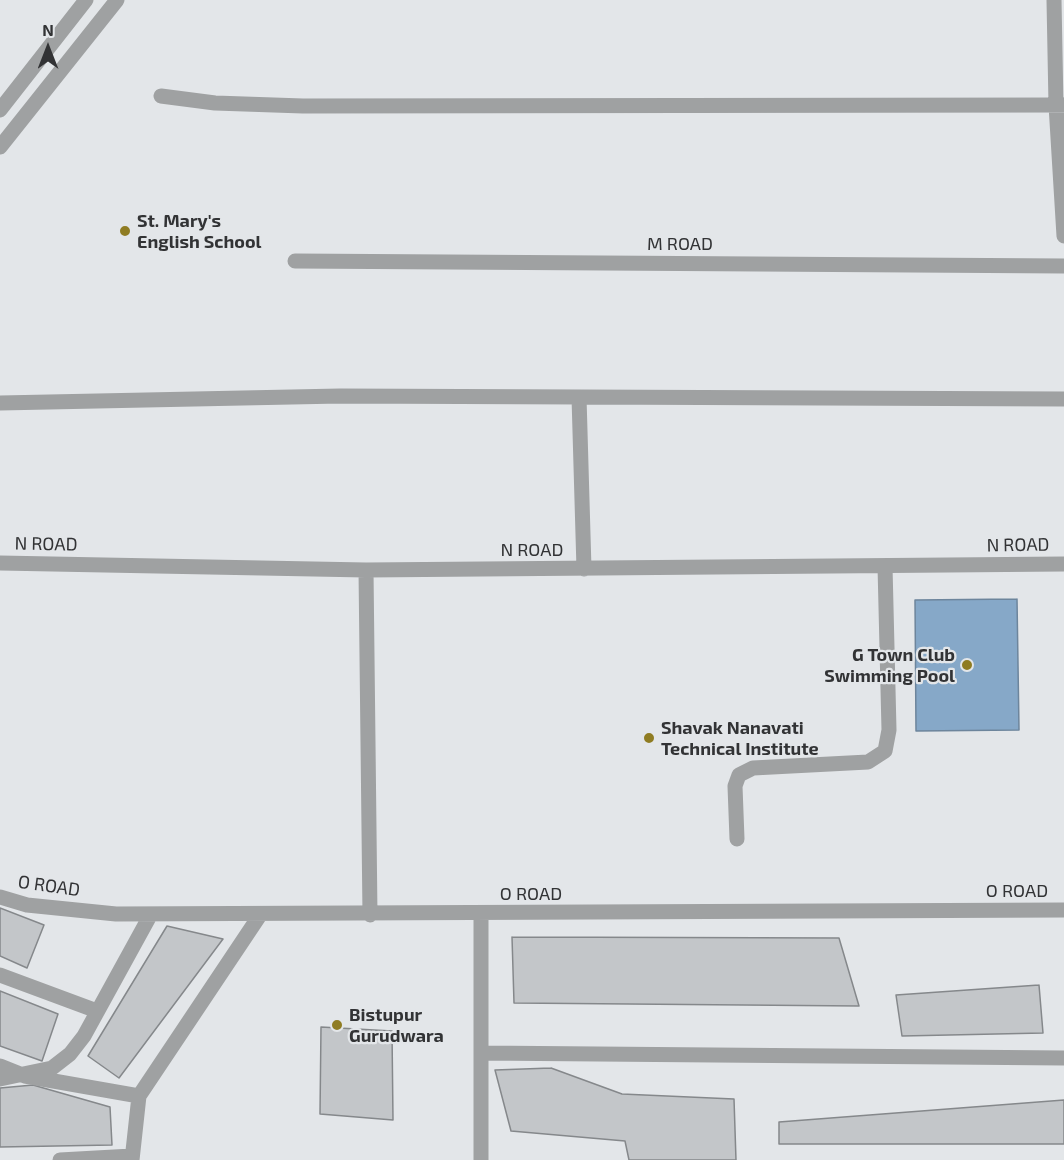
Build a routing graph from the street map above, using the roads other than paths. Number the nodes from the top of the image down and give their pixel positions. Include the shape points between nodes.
1 (86, 0) edge
2 (117, 0) edge
3 (1054, 0) edge
4 (161, 96) dead end
5 (1060, 105) edge
6 (0, 110) edge
7 (0, 147) edge
8 (1064, 236) edge
9 (295, 261) dead end
10 (1064, 266) edge
11 (579, 397) junction
12 (1064, 399) edge
13 (0, 402) edge
14 (0, 563) edge
15 (1064, 564) edge
16 (885, 566) junction
17 (584, 569) junction
18 (366, 570) junction
19 (737, 839) dead end
20 (0, 897) edge
21 (1064, 910) edge
22 (151, 914) junction
23 (481, 914) junction
24 (260, 915) junction
25 (370, 915) junction
26 (0, 975) edge
27 (98, 1011) junction
28 (481, 1053) junction
29 (1064, 1058) edge
30 (0, 1066) edge
31 (25, 1076) junction
32 (0, 1079) edge
33 (139, 1096) junction
34 (132, 1158) edge
35 (60, 1160) edge
36 (480, 1160) edge

1 - 6 street
2 - 7 street
3 - 5 street
4 - 5 street via 214,103 303,106
5 - 8 street
9 - 10 street, M ROAD
11 - 12 street
11 - 13 street via 340,396
11 - 17 street
14 - 18 street, N ROAD
15 - 16 street, N ROAD
16 - 17 street, N ROAD
16 - 19 street via 889,729 885,751 868,762 753,768 739,775 735,786
17 - 18 street, N ROAD
18 - 25 street
20 - 22 street, O ROAD via 27,905
21 - 23 street, O ROAD
22 - 24 street, O ROAD
22 - 27 street
23 - 25 street, O ROAD
23 - 28 street
24 - 25 street, O ROAD
24 - 33 street
26 - 27 street
27 - 31 street via 70,1054 52,1068
28 - 29 street
28 - 36 street
30 - 31 street
31 - 32 street
31 - 33 street
33 - 34 street
34 - 35 street

